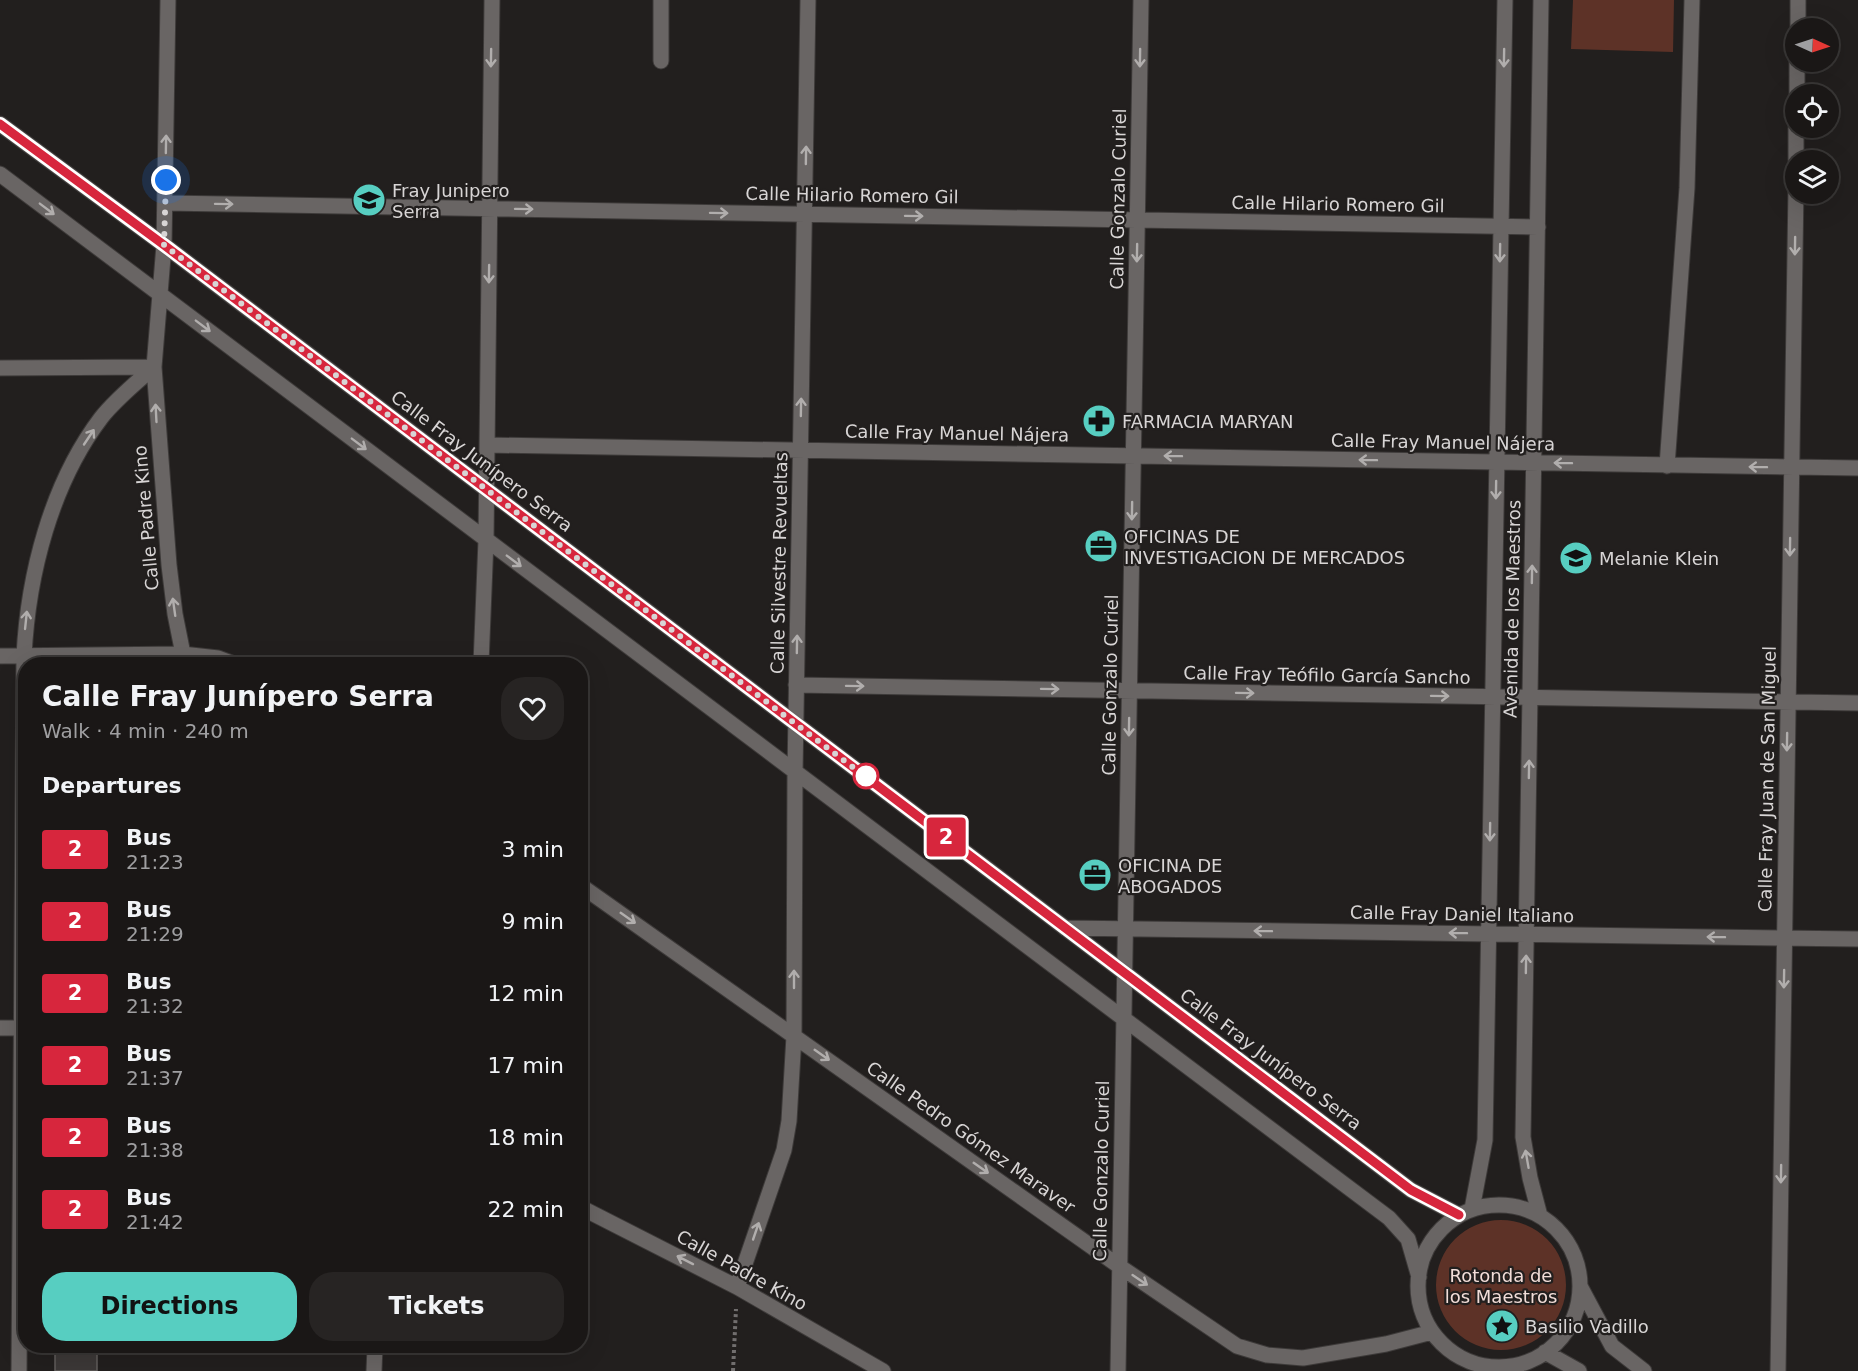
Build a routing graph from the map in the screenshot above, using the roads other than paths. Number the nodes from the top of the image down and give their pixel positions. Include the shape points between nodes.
1 (168, 0) edge
2 (492, 0) edge
3 (661, 0) edge
4 (808, 0) edge
5 (1141, 0) edge
6 (1505, 0) edge
7 (1541, 0) edge
8 (1692, 0) edge
9 (1798, 0) edge
10 (1798, 18) edge
11 (661, 61) dead end
12 (0, 124) edge
13 (0, 174) edge
14 (165, 203) junction
15 (1796, 204) edge
16 (489, 208) junction
17 (805, 214) junction
18 (1137, 219) junction
19 (1501, 226) junction
20 (1538, 226) junction
21 (164, 245) junction
22 (160, 293) junction
23 (154, 367) junction
24 (0, 368) edge
25 (487, 445) junction
26 (801, 450) junction
27 (1133, 456) junction
28 (1497, 462) junction
29 (1534, 463) junction
30 (1668, 466) junction
31 (1791, 467) junction
32 (1858, 468) edge
33 (486, 489) junction
34 (486, 540) junction
35 (0, 656) edge
36 (24, 656) junction
37 (77, 657) edge
38 (184, 657) edge
39 (481, 657) edge
40 (796, 685) junction
41 (1129, 691) junction
42 (1492, 697) junction
43 (1530, 698) junction
44 (1788, 702) junction
45 (1858, 704) edge
46 (795, 723) junction
47 (795, 773) junction
48 (588, 891) edge
49 (1065, 928) junction
50 (1125, 928) junction
51 (1488, 934) junction
52 (1527, 934) junction
53 (1785, 938) junction
54 (1858, 939) edge
55 (1125, 973) junction
56 (1123, 1020) junction
57 (0, 1028) edge
58 (18, 1028) edge
59 (794, 1036) junction
60 (588, 1211) edge
61 (1466, 1212) junction
62 (1540, 1216) junction
63 (1119, 1266) junction
64 (1419, 1277) junction
65 (1580, 1286) junction
66 (737, 1287) junction
67 (1432, 1332) junction
68 (19, 1353) edge
69 (375, 1353) edge
70 (1535, 1361) edge
71 (1468, 1365) edge
72 (19, 1371) edge
73 (374, 1371) edge
74 (883, 1371) edge
75 (1118, 1371) edge
76 (1579, 1371) edge
77 (1644, 1371) edge
78 (1778, 1371) edge

14 -> 1 street, Calle Padre Kino
2 -> 16 street
3 - 11 street
17 -> 4 street, Calle Silvestre Revueltas
5 -> 18 street, Calle Gonzalo Curiel
6 -> 19 street, Avenida de los Maestros
7 - 20 street, Avenida de los Maestros
8 - 30 street via 1687,188
9 - 10 street
12 - 21 street, Calle Fray Junípero Serra
13 -> 22 street
14 -> 16 street, Calle Hilario Romero Gil
14 - 21 street, Calle Padre Kino
15 -> 31 street, Calle Fray Juan de San Miguel
16 -> 17 street, Calle Hilario Romero Gil
16 -> 25 street
17 -> 18 street, Calle Hilario Romero Gil
26 -> 17 street, Calle Silvestre Revueltas
18 - 19 street, Calle Hilario Romero Gil
18 -> 27 street, Calle Gonzalo Curiel
19 - 20 street, Calle Hilario Romero Gil
19 -> 28 street, Avenida de los Maestros
20 - 29 street, Avenida de los Maestros
21 - 22 street, Calle Padre Kino
21 - 33 street, Calle Fray Junípero Serra
22 - 23 street, Calle Padre Kino
22 -> 34 street
23 - 24 street
36 -> 23 street via 37,556 62,487 101,418
38 -> 23 street, Calle Padre Kino via 169,565
25 - 26 street, Calle Fray Manuel Nájera
25 - 33 street
26 - 27 street, Calle Fray Manuel Nájera
40 -> 26 street, Calle Silvestre Revueltas
28 -> 27 street, Calle Fray Manuel Nájera
27 -> 41 street, Calle Gonzalo Curiel
28 - 29 street, Calle Fray Manuel Nájera
28 -> 42 street, Avenida de los Maestros
30 -> 29 street, Calle Fray Manuel Nájera
43 -> 29 street, Avenida de los Maestros
31 -> 30 street, Calle Fray Manuel Nájera
31 - 32 street, Calle Fray Manuel Nájera
31 -> 44 street, Calle Fray Juan de San Miguel
33 - 34 street
33 - 46 street, Calle Fray Junípero Serra
34 - 39 street
34 -> 47 street
35 - 36 street
36 - 37 street
40 -> 41 street, Calle Fray Teófilo García Sancho
40 - 46 street, Calle Silvestre Revueltas
41 -> 42 street, Calle Fray Teófilo García Sancho
41 -> 50 street, Calle Gonzalo Curiel
42 - 43 street, Calle Fray Teófilo García Sancho
42 -> 51 street, Avenida de los Maestros
43 - 44 street, Calle Fray Teófilo García Sancho
52 -> 43 street, Avenida de los Maestros
44 - 45 street, Calle Fray Teófilo García Sancho
44 -> 53 street, Calle Fray Juan de San Miguel
46 - 47 street, Calle Silvestre Revueltas
46 - 49 street, Calle Fray Junípero Serra
47 - 56 street
59 -> 47 street, Calle Silvestre Revueltas
48 -> 59 street, Calle Pedro Gómez Maraver
49 - 50 street, Calle Fray Daniel Italiano
49 - 55 street, Calle Fray Junípero Serra
51 -> 50 street, Calle Fray Daniel Italiano
50 - 55 street, Calle Gonzalo Curiel
51 - 52 street, Calle Fray Daniel Italiano
51 - 61 street, Avenida de los Maestros via 1485,1140
53 -> 52 street, Calle Fray Daniel Italiano
62 -> 52 street, Avenida de los Maestros via 1523,1137
53 - 54 street, Calle Fray Daniel Italiano
53 -> 78 street, Calle Fray Juan de San Miguel
55 - 56 street, Calle Gonzalo Curiel
55 - 61 street, Calle Fray Junípero Serra via 1411,1190
56 - 63 street, Calle Gonzalo Curiel
56 - 64 street via 1389,1218 1408,1239
57 - 58 street
59 -> 63 street, Calle Pedro Gómez Maraver
66 -> 59 street, Calle Silvestre Revueltas via 784,1150
66 -> 60 street, Calle Padre Kino
61 - 62 street via 1496,1205 1519,1207
61 - 64 street via 1439,1231 1425,1252
62 - 65 street via 1559,1231 1570,1247
63 -> 67 street, Calle Pedro Gómez Maraver via 1237,1346 1267,1355 1303,1358
63 - 75 street, Calle Gonzalo Curiel
64 - 67 street via 1418,1296
65 - 70 street via 1571,1323 1560,1339
65 - 77 street via 1612,1346
66 - 74 street, Calle Padre Kino
67 - 71 street
68 - 72 street
69 - 73 street
70 - 71 street via 1511,1366
70 - 76 street

